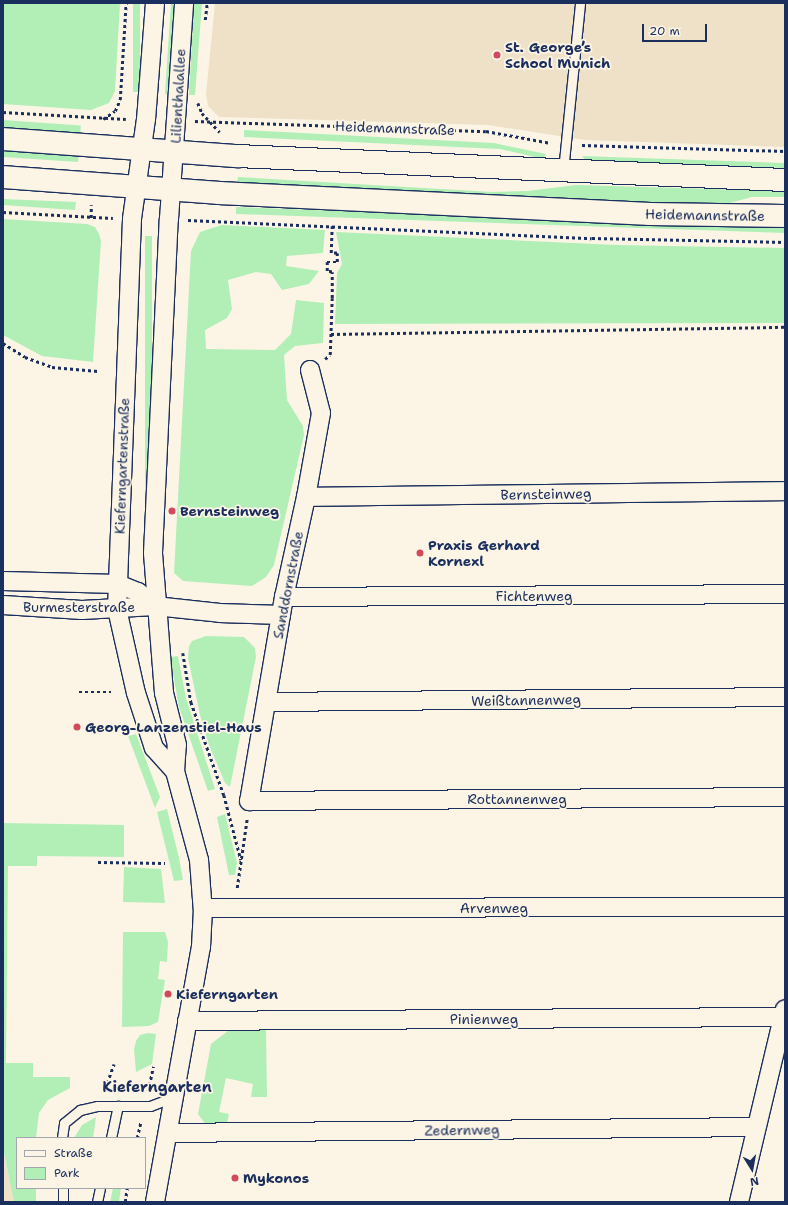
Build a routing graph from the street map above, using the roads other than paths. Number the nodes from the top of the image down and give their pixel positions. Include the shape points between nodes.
1 (155, 3) edge
2 (184, 3) edge
3 (580, 3) edge
4 (3, 139) edge
5 (141, 149) junction
6 (175, 151) junction
7 (563, 170) junction
8 (3, 177) edge
9 (785, 180) edge
10 (135, 186) junction
11 (171, 189) junction
12 (785, 216) edge
13 (310, 370) road end
14 (785, 492) edge
15 (306, 497) junction
16 (3, 581) edge
17 (118, 584) junction
18 (785, 594) edge
19 (284, 598) junction
20 (3, 604) edge
21 (156, 606) junction
22 (117, 609) junction
23 (281, 615) junction
24 (785, 697) edge
25 (267, 702) junction
26 (175, 771) junction
27 (785, 797) edge
28 (249, 801) joint
29 (785, 907) edge
30 (203, 908) junction
31 (783, 1013) edge
32 (187, 1021) junction
33 (780, 1046) edge
34 (174, 1097) junction
35 (118, 1106) junction
36 (756, 1127) junction
37 (168, 1133) junction
38 (62, 1137) edge
39 (111, 1137) edge
40 (62, 1189) edge
41 (100, 1189) edge
42 (63, 1202) edge
43 (97, 1202) edge
44 (155, 1202) edge
45 (739, 1202) edge

1 - 5 street, Lilienthalallee via 146,120
2 - 6 street, Lilienthalallee
3 - 7 lane
4 - 5 main road
5 - 6 main road
5 - 10 street, Kieferngartenstraße
6 - 7 main road
6 - 11 street, Lilienthalallee
7 - 9 main road
8 - 10 main road, Heidemannstraße
10 - 11 main road, Heidemannstraße
10 - 17 street, Kieferngartenstraße via 125,366
11 - 12 main road, Heidemannstraße via 634,213
11 - 21 street, Kieferngartenstraße via 154,526
13 - 15 street, Sanddornstraße via 321,412
14 - 15 street, Bernsteinweg
15 - 19 street, Sanddornstraße
16 - 17 street, Burmesterstraße
17 - 21 street, Burmesterstraße via 138,592
17 - 22 street, Kieferngartenstraße
18 - 19 street, Fichtenweg
19 - 23 street, Sanddornstraße
20 - 22 street, Burmesterstraße
21 - 22 street, Burmesterstraße
21 - 23 street, Burmesterstraße via 220,613
21 - 26 street, Kieferngartenstraße via 164,693 177,745
22 - 26 street, Kieferngartenstraße via 136,694 154,748
23 - 25 street, Sanddornstraße
24 - 25 street, Weißtannenweg
25 - 28 street, Sanddornstraße
26 - 30 street, Kieferngartenstraße via 199,860
27 - 28 street, Rottannenweg
29 - 30 street, Arvenweg
30 - 32 street, Kieferngartenstraße via 201,947
31 - 32 street, Pinienweg
31 - 33 street
32 - 34 street, Kieferngartenstraße
33 - 36 street
34 - 35 lane via 150,1106
34 - 37 street, Kieferngartenstraße
35 - 38 lane via 80,1110 64,1124
35 - 39 lane
36 - 37 street, Zedernweg
36 - 45 street
37 - 44 street, Kieferngartenstraße
40 - 42 lane
41 - 43 lane

